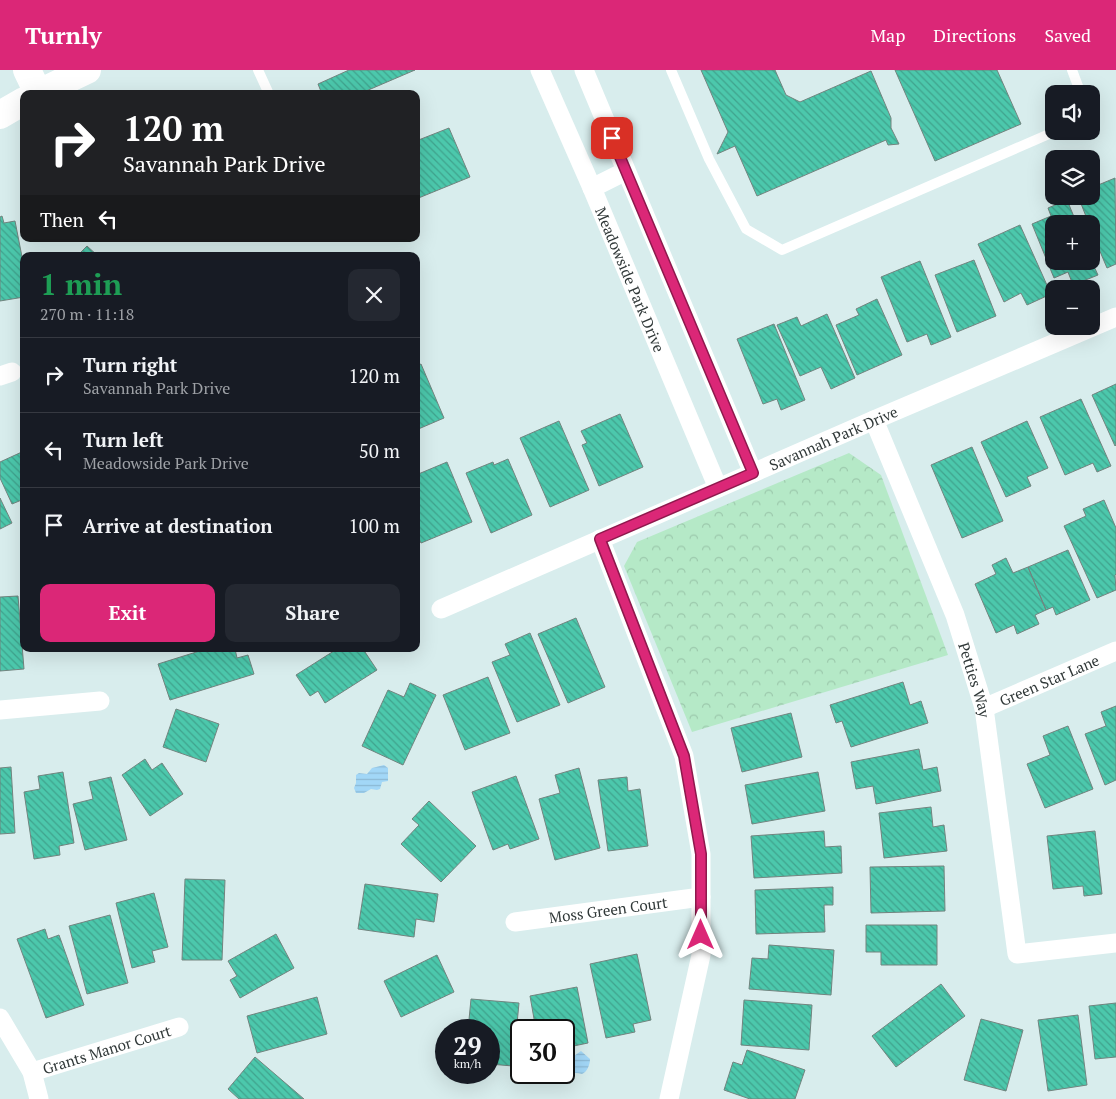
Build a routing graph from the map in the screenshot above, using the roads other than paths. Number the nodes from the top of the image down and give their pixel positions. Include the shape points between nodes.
1 (27, 70) edge
2 (87, 70) edge
3 (258, 70) edge
4 (540, 70) edge
5 (584, 70) edge
6 (671, 70) edge
7 (1072, 70) edge
8 (1078, 85) edge
9 (37, 90) edge
10 (44, 90) edge
11 (266, 90) edge
12 (20, 104) edge
13 (0, 115) edge
14 (1045, 136) edge
15 (626, 171) junction
16 (592, 188) junction
17 (1116, 317) edge
18 (874, 420) junction
19 (753, 473) junction
20 (718, 488) junction
21 (600, 539) junction
22 (441, 609) dead end
23 (1116, 651) edge
24 (100, 701) dead end
25 (984, 708) junction
26 (0, 710) edge
27 (701, 897) junction
28 (515, 922) dead end
29 (1116, 943) edge
30 (0, 1018) edge
31 (179, 1027) dead end
32 (32, 1072) junction
33 (39, 1099) edge
34 (669, 1099) edge

1 - 9 main road
2 - 10 main road
3 - 11 lane
4 - 16 street, Meadowside Park Drive
5 - 15 street
6 - 14 lane via 710,159 746,229 782,250
7 - 8 lane
12 - 13 main road
15 - 16 street
15 - 19 street
16 - 20 street, Meadowside Park Drive
17 - 18 street, Savannah Park Drive
18 - 19 street, Savannah Park Drive
18 - 25 street, Petties Way via 954,615
19 - 20 street, Savannah Park Drive
20 - 21 street, Savannah Park Drive
21 - 22 street, Savannah Park Drive
21 - 27 street via 684,756 701,854
23 - 25 street, Green Star Lane
24 - 26 street
25 - 29 street, Petties Way via 1017,954
27 - 28 street, Moss Green Court
27 - 34 street via 701,954
30 - 32 street
31 - 32 street, Grants Manor Court
32 - 33 street

